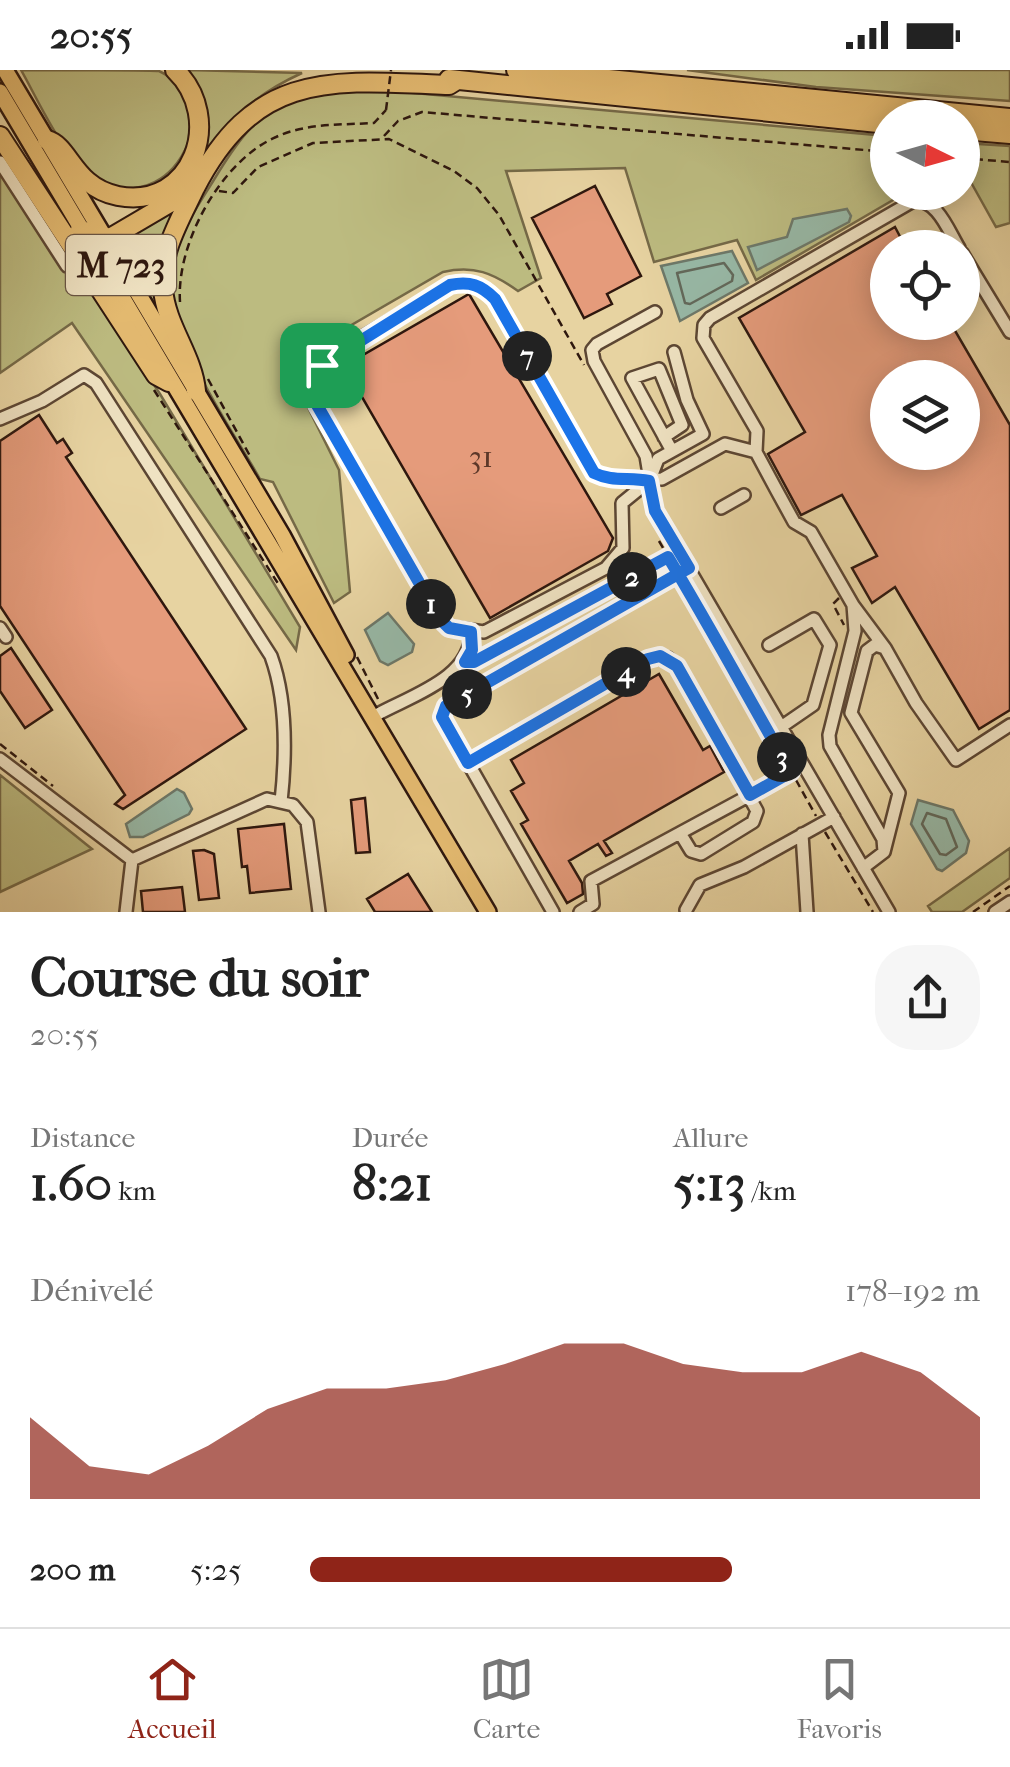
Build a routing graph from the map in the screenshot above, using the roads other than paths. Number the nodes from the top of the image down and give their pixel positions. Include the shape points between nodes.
1 (5, 70) edge
2 (176, 70) edge
3 (379, 70) edge
4 (516, 70) edge
5 (457, 80) junction
6 (0, 92) edge
7 (1010, 118) edge
8 (870, 122) edge
9 (980, 132) edge
10 (1010, 134) edge
11 (0, 136) edge
12 (47, 140) junction
13 (0, 162) edge
14 (200, 176) junction
15 (80, 230) junction
16 (948, 230) edge
17 (104, 237) junction
18 (67, 266) dead end
19 (980, 282) edge
20 (655, 312) dead end
21 (1010, 332) edge
22 (674, 352) dead end
23 (170, 382) junction
24 (196, 391) junction
25 (0, 419) edge
26 (664, 437) junction
27 (672, 451) junction
28 (756, 452) junction
29 (649, 481) junction
30 (744, 495) dead end
31 (721, 508) dead end
32 (680, 569) junction
33 (850, 600) junction
34 (471, 632) junction
35 (769, 645) dead end
36 (885, 648) junction
37 (381, 712) junction
38 (1010, 725) edge
39 (781, 727) junction
40 (393, 748) junction
41 (0, 759) edge
42 (468, 763) junction
43 (791, 772) road end
44 (750, 795) junction
45 (280, 802) junction
46 (834, 817) junction
47 (680, 833) junction
48 (802, 834) junction
49 (884, 852) junction
50 (132, 860) junction
51 (863, 868) junction
52 (1010, 902) edge
53 (686, 910) edge
54 (126, 912) edge
55 (319, 912) edge
56 (488, 912) edge
57 (553, 912) edge
58 (580, 912) edge
59 (807, 912) edge
60 (889, 912) edge
61 (995, 912) edge

1 - 12 main road, M 723
2 - 12 highway via 195,96 202,131 194,161 169,188 135,198 102,191
3 - 5 highway
4 - 7 highway
5 - 8 highway
5 - 14 highway via 448,85 336,79 294,87 250,113
6 - 15 main road, M 723
9 - 10 highway
11 - 23 highway via 156,375
12 - 17 main road, M 723
13 - 18 street
14 - 17 highway via 173,202 123,233
14 - 24 highway via 174,230 163,279 170,321
15 - 17 highway
15 - 23 main road, M 723
16 - 28 street via 933,206 913,202 710,318 703,338 757,431
17 - 24 main road, M 723
19 - 21 street
20 - 29 street via 592,352 646,456
22 - 27 street via 703,434
23 - 40 main road, M 723
24 - 37 main road, M 723
25 - 45 street via 84,375 96,383 271,656 285,766
26 - 26 street via 632,378 660,370 682,425
26 - 27 street
27 - 29 street via 658,459
28 - 29 street via 726,444
28 - 33 street via 794,522 811,532
29 - 32 street
29 - 34 street via 622,503 623,548 606,568 503,624
29 - 34 street via 594,473 482,287 450,285 322,365 314,387 317,405 440,619
30 - 31 street
32 - 39 street
32 - 42 street via 446,706 442,717
33 - 36 street
33 - 49 street via 855,631 828,735
34 - 37 street via 465,662
35 - 39 street via 814,619 830,645 813,706
36 - 38 street via 956,760
36 - 49 street via 867,651 851,713 900,793
37 - 40 main road, M 723
39 - 46 street
40 - 56 main road, M 723
41 - 50 street
42 - 44 street via 660,656 677,666
42 - 57 street
43 - 44 street
44 - 47 street
44 - 47 street via 758,811 753,822 701,854 691,852
45 - 50 street via 268,799
45 - 55 street via 293,805 307,822
46 - 48 street
46 - 51 street
47 - 58 street via 592,881 593,904
48 - 53 street via 700,885
48 - 59 street via 800,891
49 - 51 street
50 - 54 street
51 - 60 street
52 - 61 street

